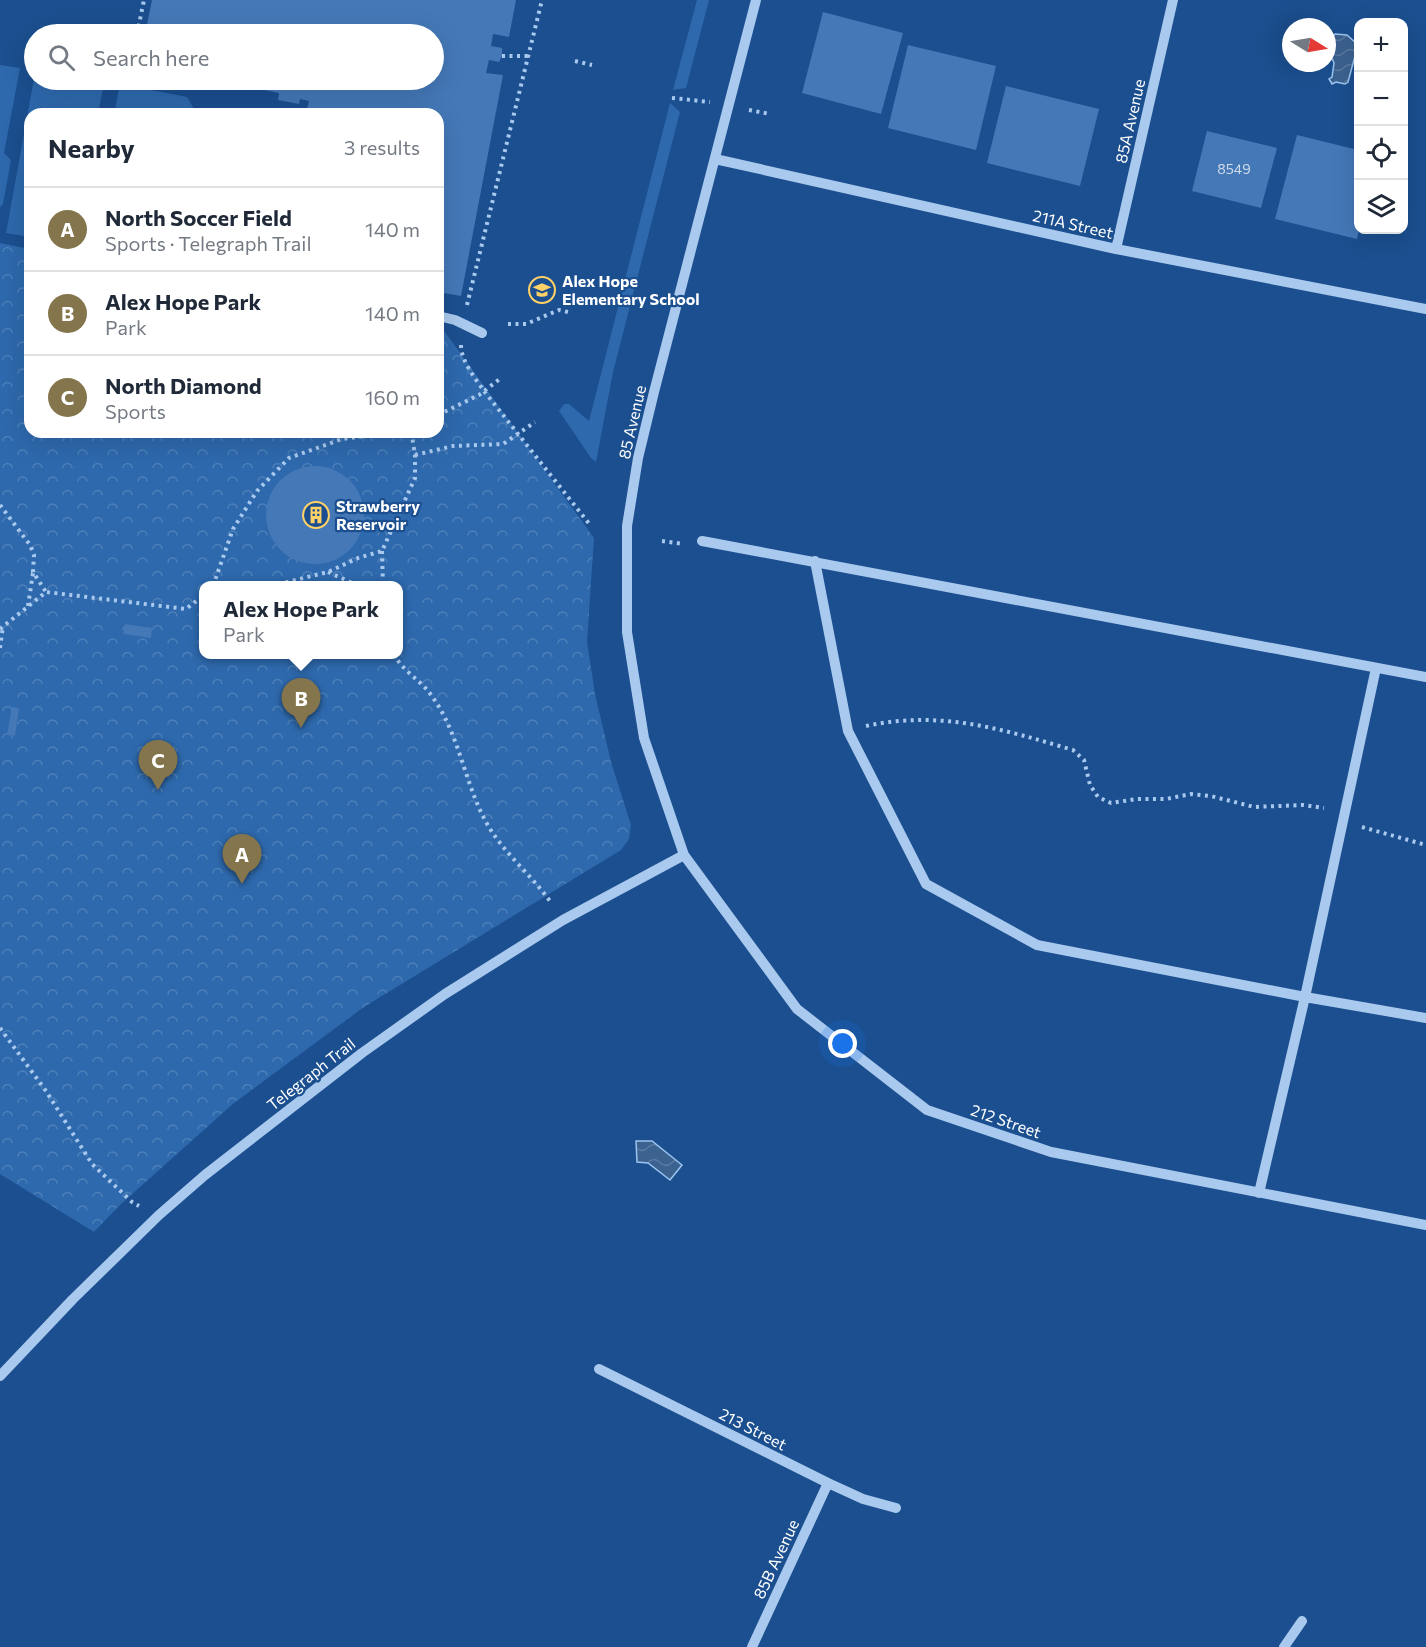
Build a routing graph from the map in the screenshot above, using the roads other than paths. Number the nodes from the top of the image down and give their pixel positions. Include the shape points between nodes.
1 (756, 0) edge
2 (1173, 0) edge
3 (715, 159) junction
4 (1116, 249) junction
5 (1426, 309) edge
6 (444, 317) edge
7 (482, 333) dead end
8 (702, 541) dead end
9 (815, 561) junction
10 (1376, 668) junction
11 (1426, 677) edge
12 (684, 855) junction
13 (1305, 998) junction
14 (1426, 1018) edge
15 (1259, 1192) junction
16 (1426, 1224) edge
17 (599, 1369) dead end
18 (0, 1376) edge
19 (828, 1483) junction
20 (896, 1509) dead end
21 (1302, 1621) dead end
22 (752, 1647) edge
23 (1284, 1647) edge

1 - 3 street, 85 Avenue
2 - 4 street, 85A Avenue
3 - 4 street, 211A Street
3 - 12 street, 85 Avenue via 638,458 627,526 627,632 644,738
4 - 5 street, 211A Street
6 - 7 street
8 - 9 street
9 - 10 street
9 - 13 street via 848,730 926,884 1037,945
10 - 11 street
10 - 13 street
12 - 15 street, 212 Street via 797,1009 927,1110 1051,1152
12 - 18 street, Telegraph Trail via 563,920 445,994 362,1053 159,1215
13 - 14 street
13 - 15 street
15 - 16 street, 212 Street
17 - 19 street, 213 Street
19 - 20 street, 213 Street
19 - 22 street, 85B Avenue
21 - 23 street

